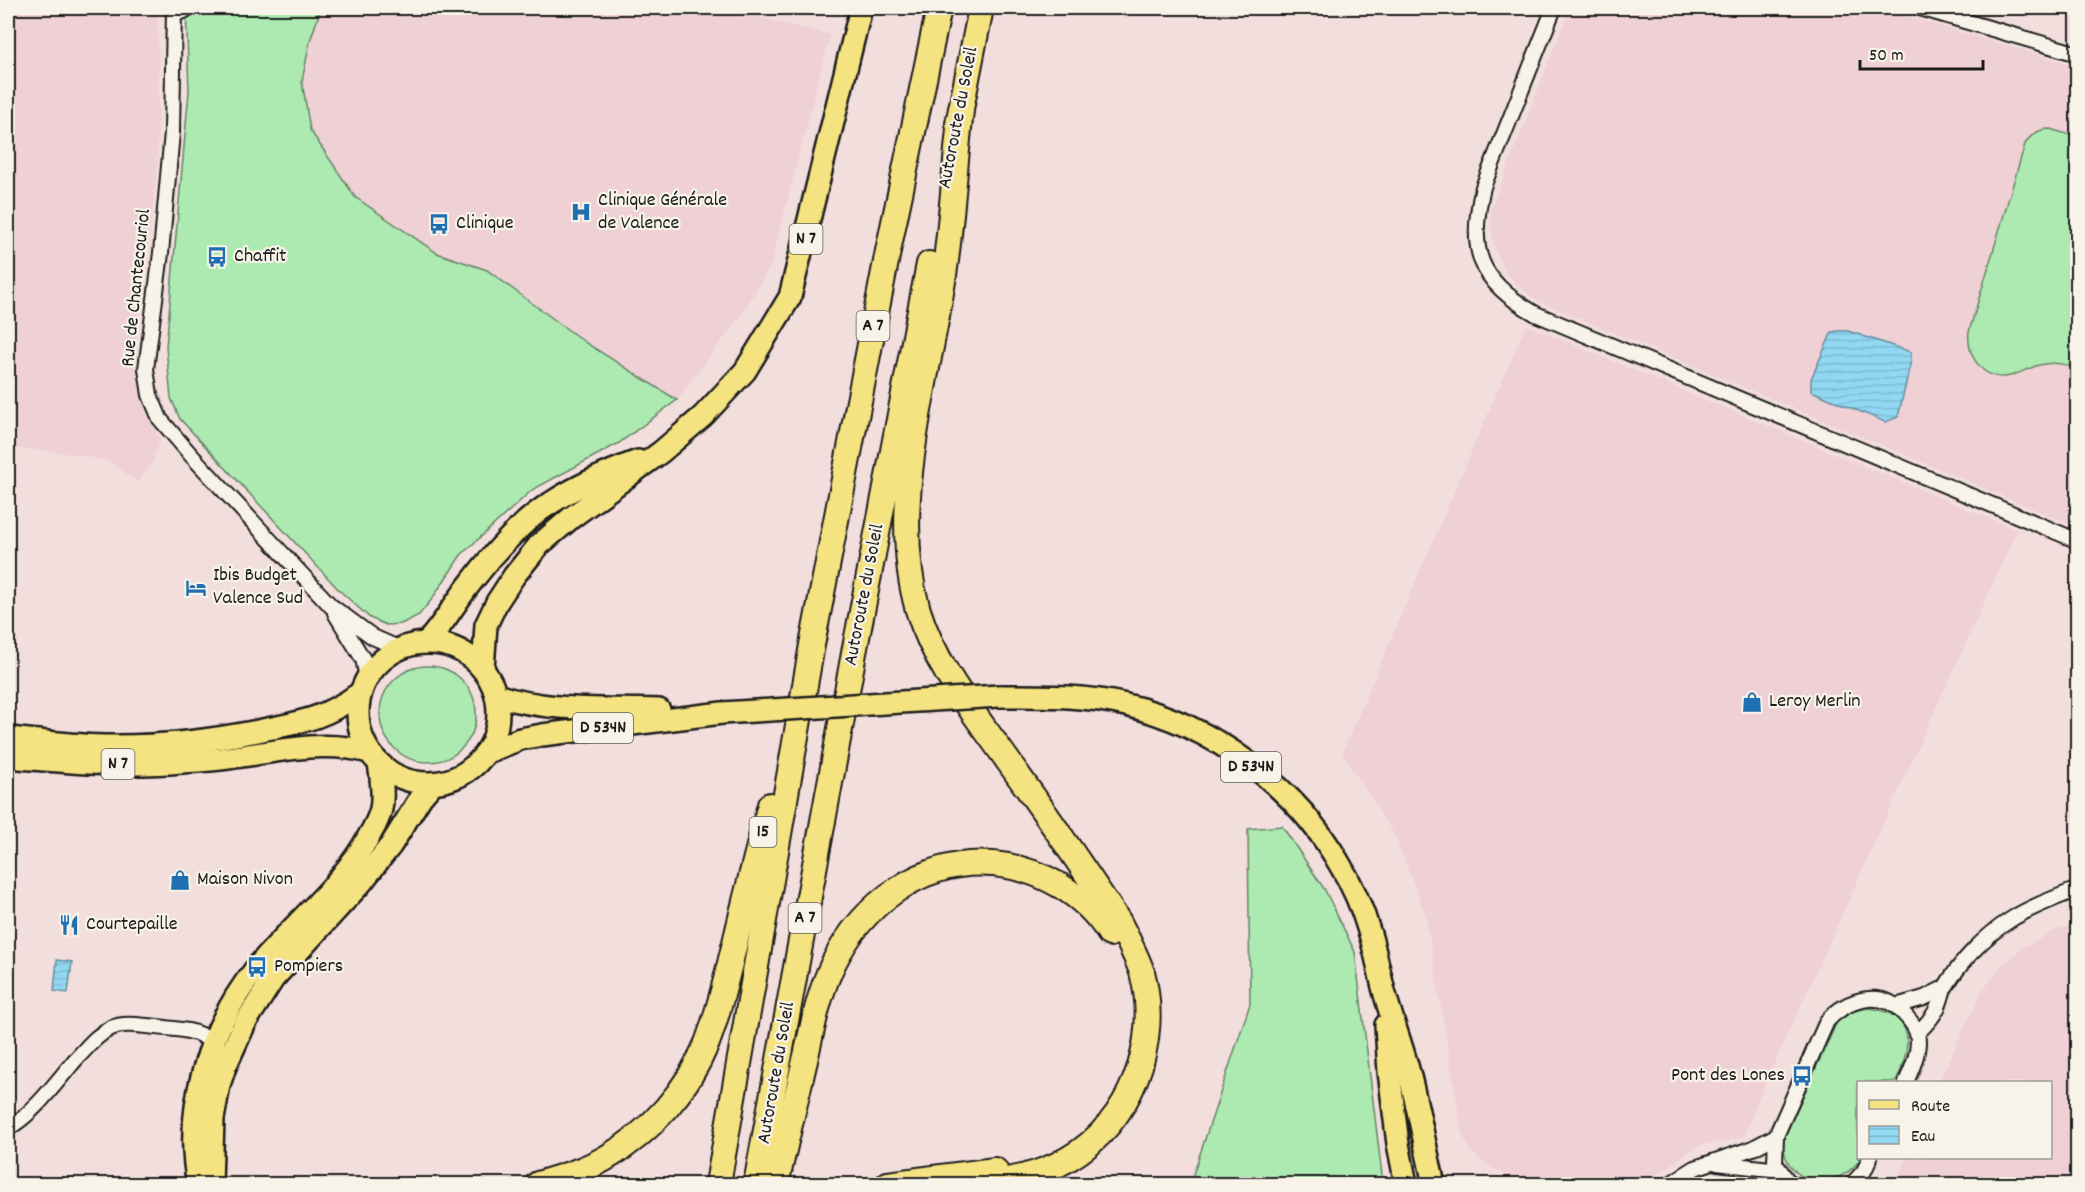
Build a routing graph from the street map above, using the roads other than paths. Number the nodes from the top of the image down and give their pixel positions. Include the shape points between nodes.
1 (188, 8) edge
2 (861, 8) edge
3 (939, 8) edge
4 (981, 8) edge
5 (1554, 8) edge
6 (1920, 8) edge
7 (174, 11) edge
8 (2078, 54) edge
9 (960, 110) junction
10 (661, 452) junction
11 (2078, 541) edge
12 (331, 606) junction
13 (426, 643) junction
14 (400, 649) junction
15 (809, 660) junction
16 (483, 669) junction
17 (364, 685) junction
18 (496, 695) junction
19 (722, 713) junction
20 (8, 738) edge
21 (485, 753) junction
22 (8, 757) edge
23 (374, 758) junction
24 (433, 783) junction
25 (2078, 889) edge
26 (1944, 988) junction
27 (1384, 991) junction
28 (1896, 1006) junction
29 (1917, 1033) junction
30 (221, 1048) junction
31 (1906, 1081) edge
32 (8, 1128) edge
33 (1776, 1136) junction
34 (1870, 1159) edge
35 (1712, 1162) junction
36 (1779, 1170) junction
37 (1865, 1178) edge
38 (198, 1185) edge
39 (211, 1185) edge
40 (538, 1185) edge
41 (718, 1185) edge
42 (756, 1185) edge
43 (776, 1185) edge
44 (888, 1185) edge
45 (976, 1185) edge
46 (1406, 1185) edge
47 (1434, 1185) edge
48 (1670, 1185) edge
49 (1793, 1185) edge
50 (1852, 1185) edge

1 - 7 street
2 - 10 main road, N 7 via 790,297 745,370 703,416
3 - 15 highway, Autoroute du Soleil / A 7
4 - 9 highway, Autoroute du Soleil / A 7
5 - 11 street via 1483,187 1477,213 1476,238 1492,282 1513,301 1536,314
6 - 8 street
7 - 12 street, Rue de Chantecouriol via 172,133 146,369 150,395 160,419
9 - 42 highway, Autoroute du Soleil / A 7 via 862,607
9 - 45 highway via 945,268 914,442 908,507 909,554 918,609 942,664 1119,922 1142,972 1148,1010 1145,1047 1134,1084 1122,1108 1099,1136 1050,1168
10 - 13 main road, N 7 via 602,474 549,504 520,528 472,580
10 - 16 main road, N 7 via 539,545 514,576 486,625
12 - 14 street, Rue de Chantecouriol via 373,637
12 - 17 street, Rue de Chantecouriol via 363,659
13 - 14 main road
13 - 16 main road via 447,646 467,655
14 - 17 main road via 376,666
15 - 40 highway, 15 via 720,1005 694,1069 665,1111 633,1139 596,1163
15 - 41 highway, Autoroute du Soleil / A 7
16 - 18 main road
17 - 20 main road, N 7 via 329,713 312,720 227,737 114,747
17 - 23 main road via 358,723
18 - 19 main road, D 534N via 547,706
18 - 21 main road via 495,735
19 - 21 main road, D 534N via 542,735
19 - 27 main road, D 534N, bridge via 1043,696 1126,705 1169,719 1207,736 1269,780 1320,832 1340,864 1370,932
21 - 24 main road via 471,768
22 - 23 main road, N 7 via 133,764 229,758 326,745 351,747
23 - 24 main road via 395,775 413,782
23 - 30 main road via 382,789 375,827 351,866 257,967 228,1012
24 - 30 main road via 361,883 273,979 245,1023
25 - 26 street via 2010,920 1981,943
26 - 28 street
26 - 29 street via 1939,1006
27 - 46 main road, D 534N via 1389,1072
27 - 47 main road, D 534N via 1408,1070
28 - 29 street
28 - 33 street via 1887,1001 1858,1000 1836,1011 1827,1021
29 - 31 street via 1915,1059
30 - 32 street via 192,1032 139,1025 112,1028 99,1035 43,1097
30 - 38 main road via 197,1095 194,1167
30 - 39 main road
33 - 35 street
33 - 36 street via 1774,1156
34 - 37 street
35 - 36 street
35 - 48 street
36 - 49 street
37 - 50 street
43 - 44 highway via 819,999 844,945 873,908 920,876 961,865 1004,865 1048,879 1091,910 1125,961 1136,1022 1121,1084 1096,1122 1057,1151 1004,1168

